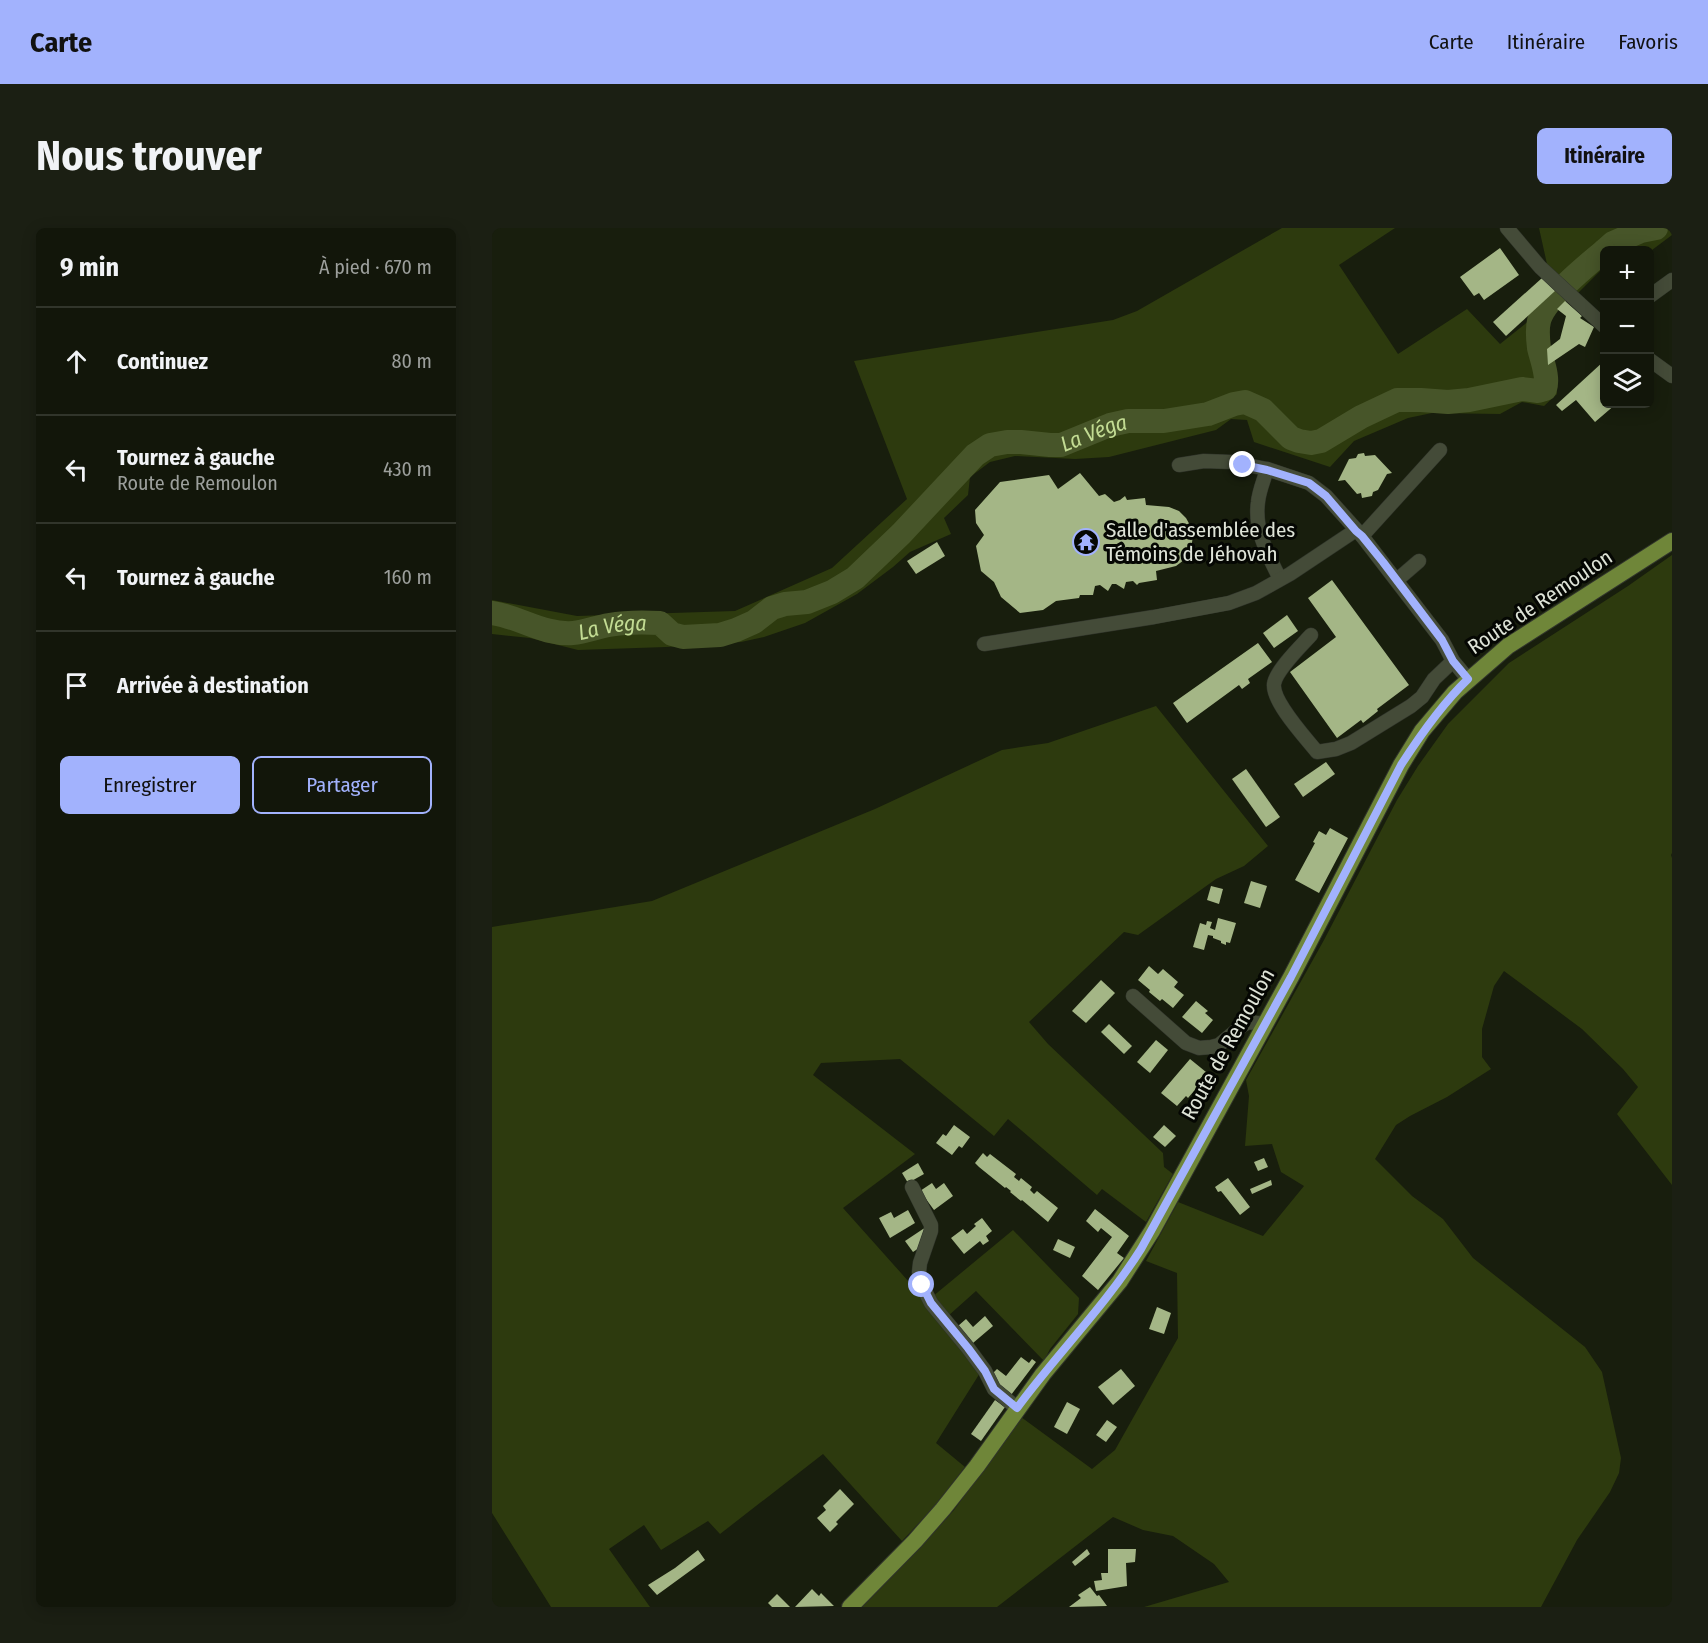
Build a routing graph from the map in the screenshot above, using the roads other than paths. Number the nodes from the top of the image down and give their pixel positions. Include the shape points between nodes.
1 (1507, 228) edge
2 (1672, 280) edge
3 (1654, 293) edge
4 (1600, 322) edge
5 (1654, 363) edge
6 (1672, 376) edge
7 (1440, 450) dead end
8 (1179, 465) dead end
9 (1267, 470) junction
10 (1359, 533) junction
11 (1672, 541) edge
12 (1419, 561) dead end
13 (1280, 579) junction
14 (1397, 580) junction
15 (1311, 634) dead end
16 (984, 644) dead end
17 (1453, 661) junction
18 (1468, 679) junction
19 (1132, 996) dead end
20 (1265, 1024) junction
21 (912, 1187) dead end
22 (1017, 1408) junction
23 (850, 1607) edge

1 - 4 street via 1558,285
2 - 3 street
5 - 6 street
7 - 10 street
8 - 9 street via 1217,461
9 - 10 street via 1309,483
9 - 13 street via 1258,516 1261,537
10 - 13 street
10 - 14 street
11 - 18 main road, Route de Remoulon via 1508,646
12 - 14 street
13 - 16 street via 1247,596 1208,608
14 - 17 street
15 - 17 street via 1274,682 1288,716 1317,752 1351,743 1411,705
17 - 18 street
18 - 20 main road, Route de Remoulon via 1422,731 1401,765
19 - 20 street via 1186,1043 1199,1047 1219,1045 1249,1022
20 - 22 main road, Route de Remoulon via 1137,1255
21 - 22 street via 931,1225 920,1263 922,1285 994,1389
22 - 23 main road, Route de Remoulon via 943,1509

